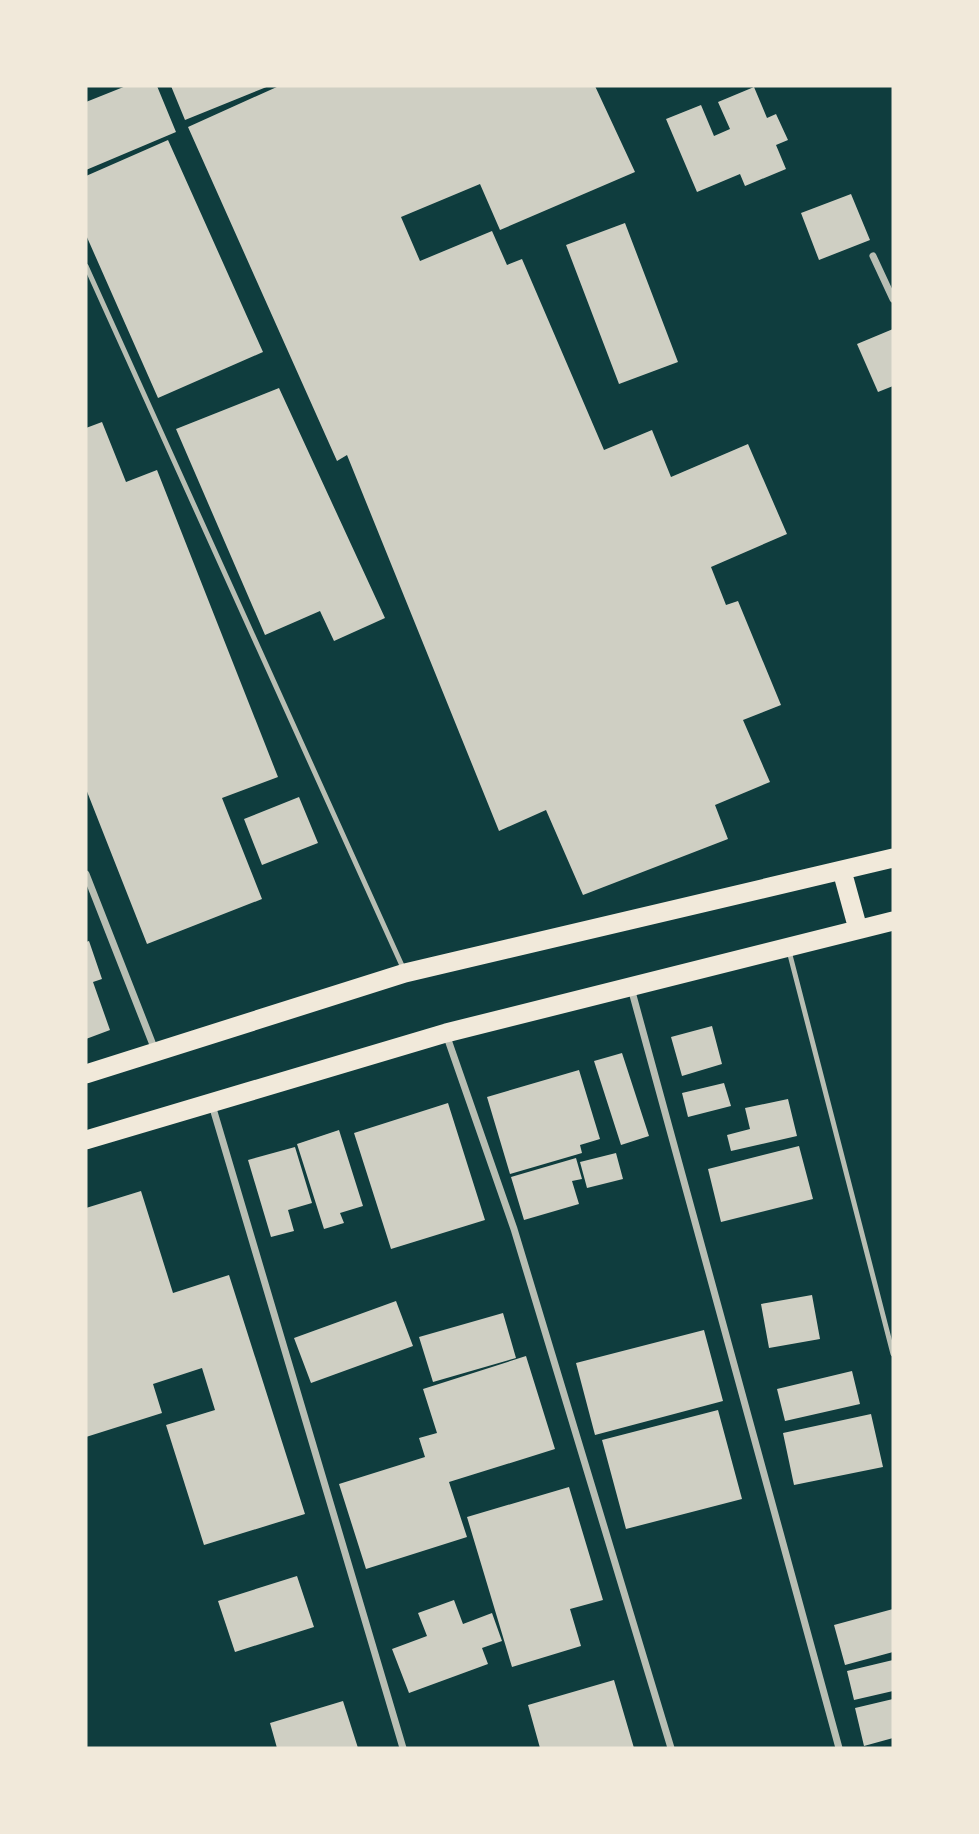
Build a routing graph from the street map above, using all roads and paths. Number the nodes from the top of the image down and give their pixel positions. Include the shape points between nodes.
1 (873, 256) dead end
2 (86, 266) edge
3 (893, 299) edge
4 (893, 858) edge
5 (842, 871) junction
6 (86, 874) edge
7 (893, 921) edge
8 (858, 929) junction
9 (788, 948) junction
10 (405, 973) junction
11 (630, 984) junction
12 (446, 1033) junction
13 (155, 1051) junction
14 (86, 1074) edge
15 (212, 1104) junction
16 (86, 1140) edge
17 (893, 1354) edge
18 (403, 1748) edge
19 (671, 1748) edge
20 (839, 1748) edge

1 - 3 street
2 - 10 lane
4 - 5 highway
5 - 8 highway
5 - 10 highway
6 - 13 street
7 - 8 highway
8 - 9 highway
9 - 11 highway
9 - 17 lane
10 - 13 highway
11 - 12 highway
11 - 20 street
12 - 15 highway
12 - 19 street via 514,1229
13 - 14 highway
15 - 16 highway
15 - 18 street

